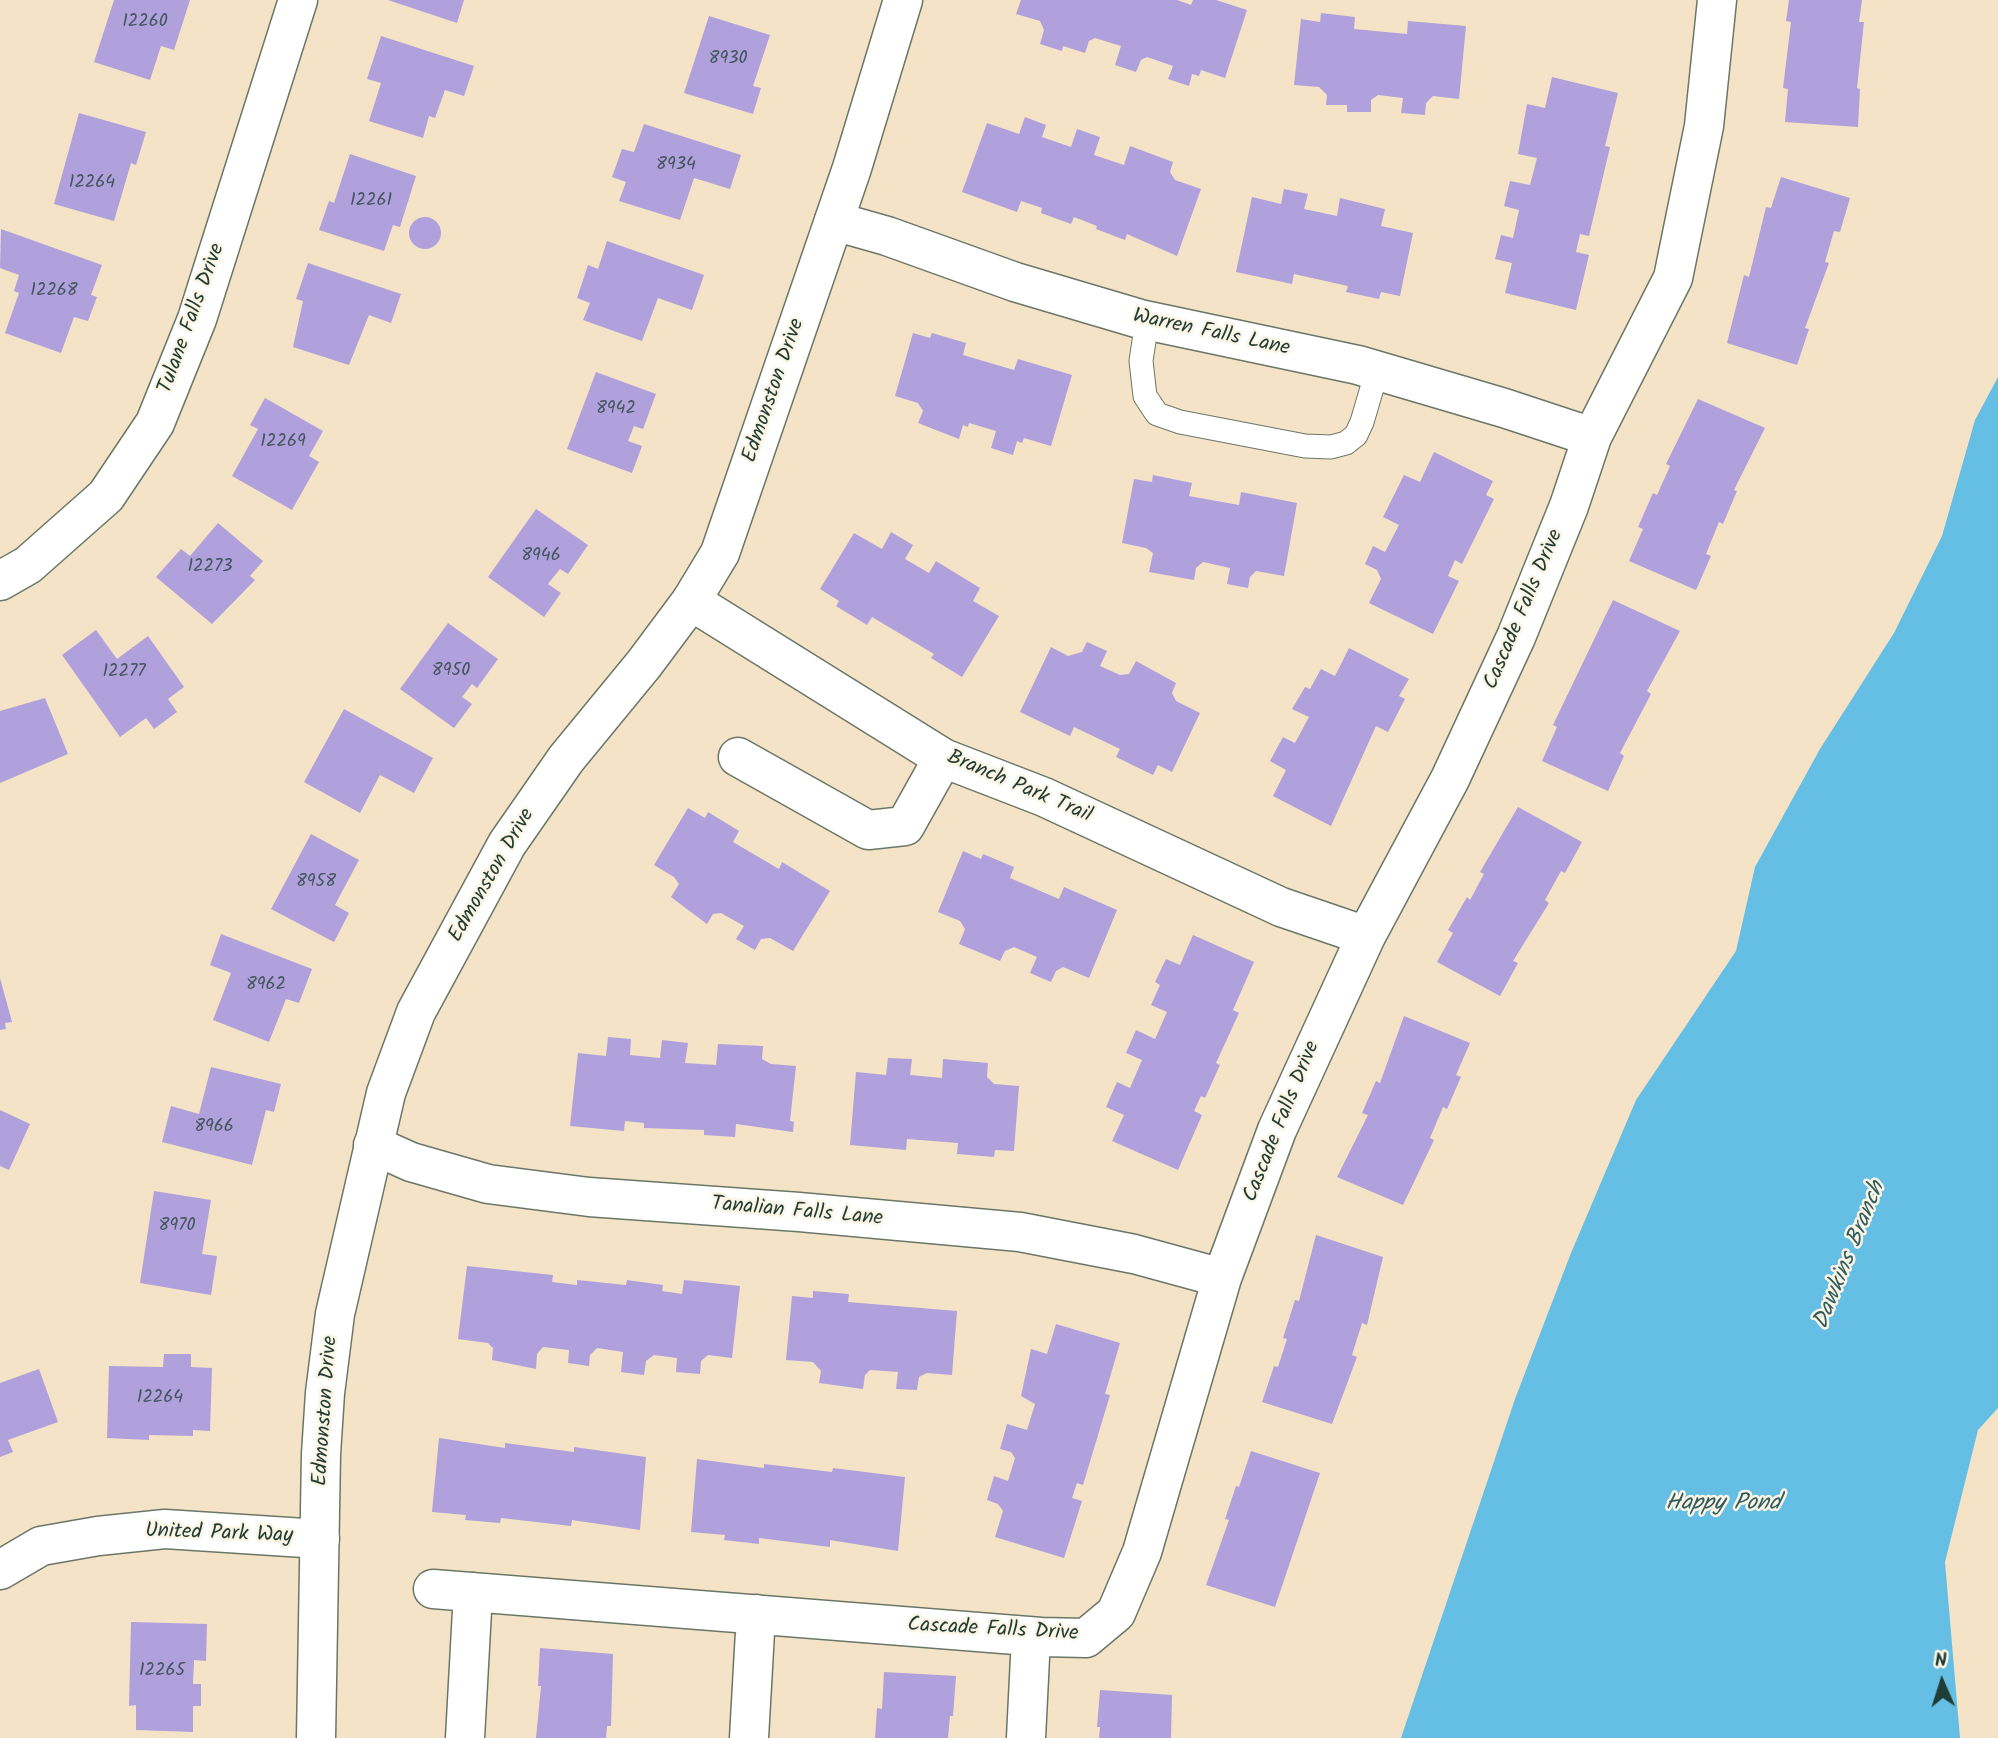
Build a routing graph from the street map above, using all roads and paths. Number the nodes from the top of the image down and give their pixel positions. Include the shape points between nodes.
1 (299, 0) edge
2 (903, 0) edge
3 (1717, 0) edge
4 (834, 220) junction
5 (1147, 321) junction
6 (1377, 371) junction
7 (1592, 437) junction
8 (0, 581) edge
9 (691, 601) junction
10 (738, 757) dead end
11 (943, 758) junction
12 (1366, 936) junction
13 (373, 1145) junction
14 (1222, 1279) junction
15 (320, 1538) junction
16 (0, 1570) edge
17 (433, 1589) dead end
18 (472, 1592) junction
19 (756, 1614) junction
20 (1031, 1637) junction
21 (316, 1738) edge
22 (465, 1738) edge
23 (749, 1738) edge
24 (1026, 1738) edge

1 - 8 street, Tulane Falls Drive via 197,319 155,423 106,496 28,565
2 - 4 street, Edmonston Drive
3 - 7 street, Cascade Falls Drive via 1704,126 1672,278
4 - 5 street, Warren Falls Lane
4 - 9 street, Edmonston Drive via 720,553
5 - 6 street, Warren Falls Lane
5 - 6 lane via 1141,361 1145,396 1157,414 1180,422 1331,447 1356,435
6 - 7 street, Warren Falls Lane
7 - 12 street, Cascade Falls Drive via 1516,636 1450,779
9 - 11 street, Branch Park Trail
9 - 13 street, Edmonston Drive via 566,759 507,844 416,1012 386,1093
10 - 11 street via 868,830 905,826
11 - 12 street, Branch Park Trail via 1045,797 1281,907
12 - 14 street, Cascade Falls Drive via 1277,1130
13 - 14 street, Tanalian Falls Lane via 411,1162 488,1184 589,1197 1020,1232 1134,1254
13 - 15 street, Edmonston Drive via 335,1314 325,1394
14 - 20 street, Cascade Falls Drive via 1142,1552 1116,1613 1086,1638
15 - 16 street, United Park Way via 165,1529 41,1546
15 - 21 street, Edmonston Drive
17 - 18 street, Cascade Falls Drive
18 - 19 street, Cascade Falls Drive
18 - 22 street
19 - 20 street, Cascade Falls Drive
19 - 23 street
20 - 24 street

